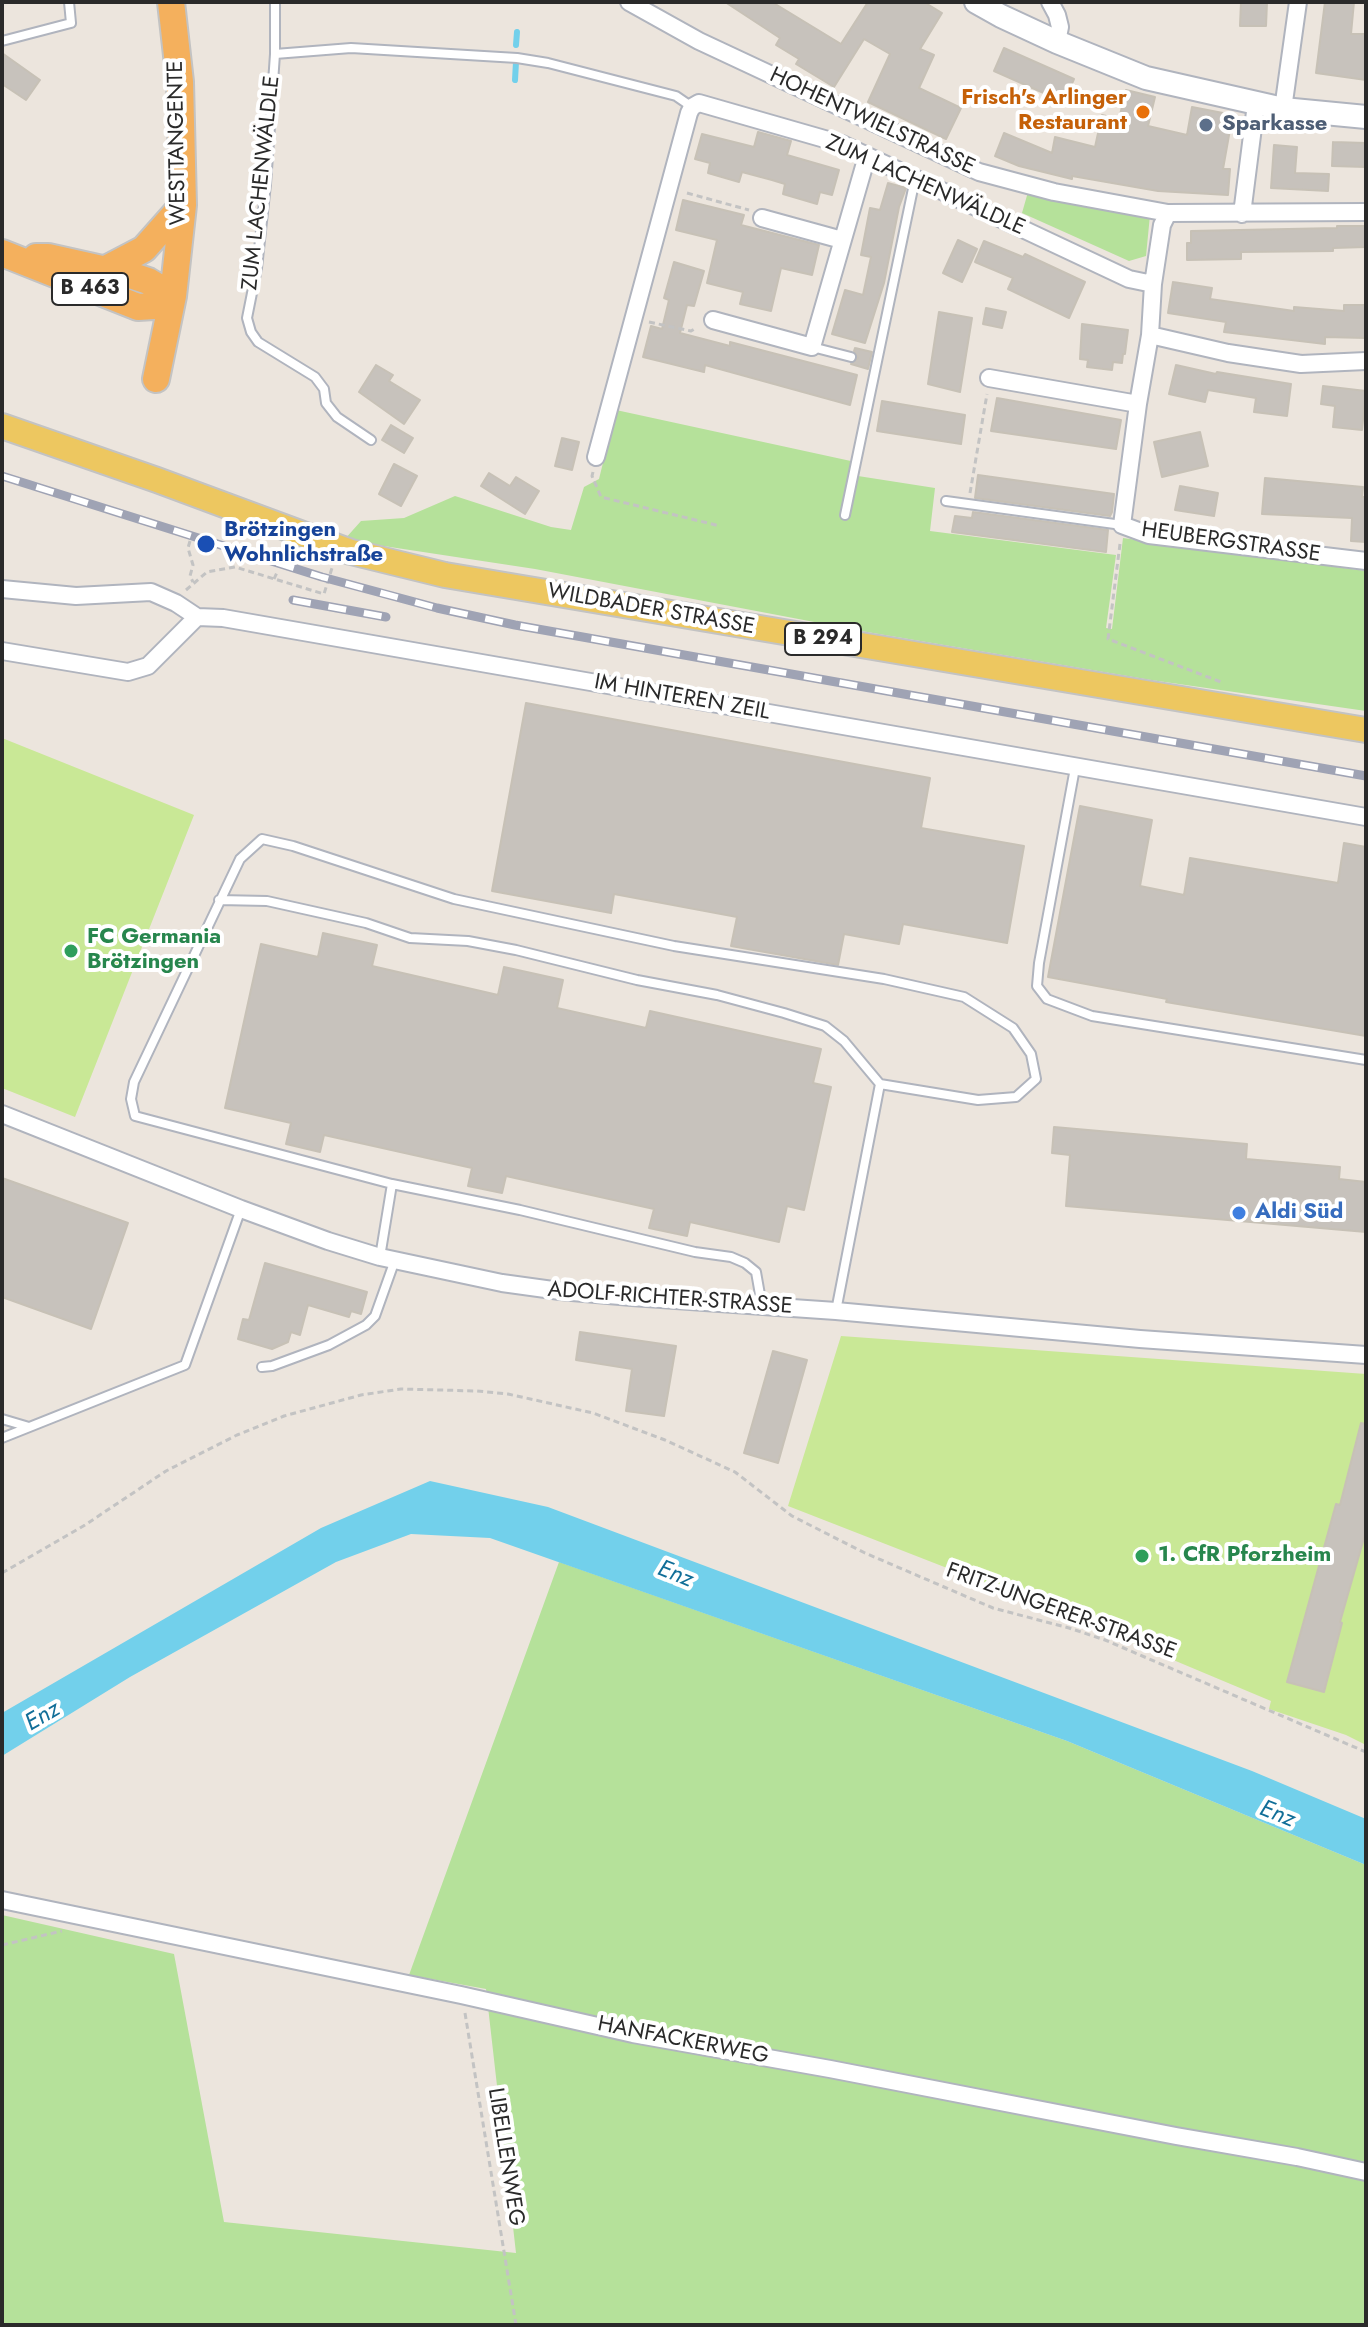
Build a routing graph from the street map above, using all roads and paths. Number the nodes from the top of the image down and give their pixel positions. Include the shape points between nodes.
1 (69, 2) edge
2 (171, 2) edge
3 (275, 2) edge
4 (629, 2) edge
5 (976, 2) edge
6 (1050, 2) edge
7 (1298, 2) edge
8 (2, 41) edge
9 (1057, 42) junction
10 (275, 54) junction
11 (1256, 104) junction
12 (692, 107) junction
13 (1283, 109) junction
14 (1366, 117) edge
15 (867, 156) junction
16 (915, 179) junction
17 (683, 192) dead end
18 (183, 205) junction
19 (1366, 212) edge
20 (1168, 213) junction
21 (1242, 214) junction
22 (762, 218) joint
23 (842, 240) junction
24 (5, 254) edge
25 (104, 270) junction
26 (1153, 284) junction
27 (173, 296) junction
28 (641, 320) dead end
29 (713, 320) joint
30 (1150, 335) junction
31 (812, 347) junction
32 (851, 357) dead end
33 (1366, 361) edge
34 (989, 378) joint
35 (156, 379) dead end
36 (1138, 404) junction
37 (2, 426) edge
38 (371, 440) dead end
39 (596, 457) joint
40 (946, 501) dead end
41 (968, 504) junction
42 (845, 515) dead end
43 (1122, 525) junction
44 (720, 526) dead end
45 (190, 541) dead end
46 (1366, 561) edge
47 (333, 566) dead end
48 (278, 570) dead end
49 (274, 579) junction
50 (193, 582) junction
51 (2, 589) edge
52 (176, 603) junction
53 (197, 617) junction
54 (2, 651) edge
55 (1233, 686) dead end
56 (1366, 730) edge
57 (1075, 768) junction
58 (1366, 817) edge
59 (219, 900) junction
60 (1366, 1060) edge
61 (880, 1084) junction
62 (2, 1114) edge
63 (392, 1184) junction
64 (241, 1209) junction
65 (388, 1259) junction
66 (762, 1306) junction
67 (836, 1311) junction
68 (1366, 1355) edge
69 (262, 1367) dead end
70 (2, 1419) edge
71 (29, 1427) junction
72 (2, 1438) edge
73 (2, 1573) edge
74 (1366, 1752) edge
75 (2, 1900) edge
76 (92, 1919) junction
77 (2, 1945) edge
78 (461, 1995) junction
79 (1366, 2172) edge
80 (516, 2325) edge

1 - 8 lane via 71,23
2 - 18 highway, WESTTANGENTE via 180,82
3 - 10 lane
4 - 20 street, HOHENTWIELSTRASSE via 699,41 979,172
5 - 9 main road
6 - 9 street via 1060,27
7 - 13 street
9 - 11 main road via 1146,78
10 - 12 lane, ZUM LACHENWÄLDLE via 351,48 517,58 676,96
10 - 38 lane, ZUM LACHENWÄLDLE via 266,184 247,318 258,342 315,377 337,417
11 - 13 main road
11 - 21 street
12 - 15 street, ZUM LACHENWÄLDLE via 699,103
12 - 39 street
13 - 14 main road
15 - 16 street, ZUM LACHENWÄLDLE
15 - 23 street
16 - 26 street, ZUM LACHENWÄLDLE via 1129,279
16 - 42 lane
17 - 22 path
18 - 25 highway, B 463 via 144,249
18 - 27 highway, WESTTANGENTE
19 - 21 street, HOHENTWIELSTRASSE
20 - 21 street, HOHENTWIELSTRASSE
20 - 26 street, HEUBERGSTRASSE
22 - 23 street
23 - 31 street
24 - 25 highway, B 463
24 - 27 highway, B 463 via 138,307
25 - 27 highway, B 463 via 148,281
26 - 30 street, HEUBERGSTRASSE
27 - 35 highway, WESTTANGENTE
28 - 29 path via 691,331
29 - 31 street
30 - 33 street via 1301,364
30 - 36 street, HEUBERGSTRASSE
31 - 32 lane
34 - 36 street
34 - 41 path
36 - 43 street, HEUBERGSTRASSE
37 - 56 main road, WILDBADER STRASSE / B 294 via 351,552 445,575
39 - 44 path via 592,476 601,497
40 - 41 lane
41 - 43 lane
43 - 46 street, HEUBERGSTRASSE via 1149,535
43 - 55 path via 1108,639
45 - 50 path
47 - 49 path via 324,594
48 - 49 path
49 - 50 path via 235,567 207,572
50 - 52 path
51 - 52 street, IM HINTEREN ZEIL via 76,596 151,592
52 - 53 street, IM HINTEREN ZEIL
53 - 54 street via 148,666 128,672
53 - 57 street, IM HINTEREN ZEIL
57 - 58 street, IM HINTEREN ZEIL
57 - 60 lane via 1039,963 1037,986 1047,999 1092,1016
59 - 61 lane via 267,901 410,938 516,950 784,1013 825,1026
59 - 61 lane via 240,859 262,839 454,899 674,946 964,997 1013,1028 1031,1054 1036,1079 1016,1097 978,1100
59 - 63 lane via 134,1082 135,1116
61 - 67 lane
62 - 64 street, ADOLF-RICHTER-STRASSE
63 - 65 lane
63 - 66 lane via 731,1257 756,1272
64 - 65 street, ADOLF-RICHTER-STRASSE
64 - 71 lane via 185,1365
65 - 66 street, ADOLF-RICHTER-STRASSE via 560,1291
65 - 69 lane via 375,1316 366,1325 329,1345
66 - 67 street, ADOLF-RICHTER-STRASSE
67 - 68 street, ADOLF-RICHTER-STRASSE
70 - 71 lane
71 - 72 lane
73 - 74 path, FRITZ-UNGERER-STRASSE via 166,1471 284,1416 401,1389 508,1394 593,1413 665,1440 735,1472 792,1516 879,1559 993,1608 1105,1640
75 - 76 street, HANFACKERWEG
76 - 77 path
76 - 78 street, HANFACKERWEG
78 - 79 street, HANFACKERWEG via 633,2034
78 - 80 path, LIBELLENWEG

